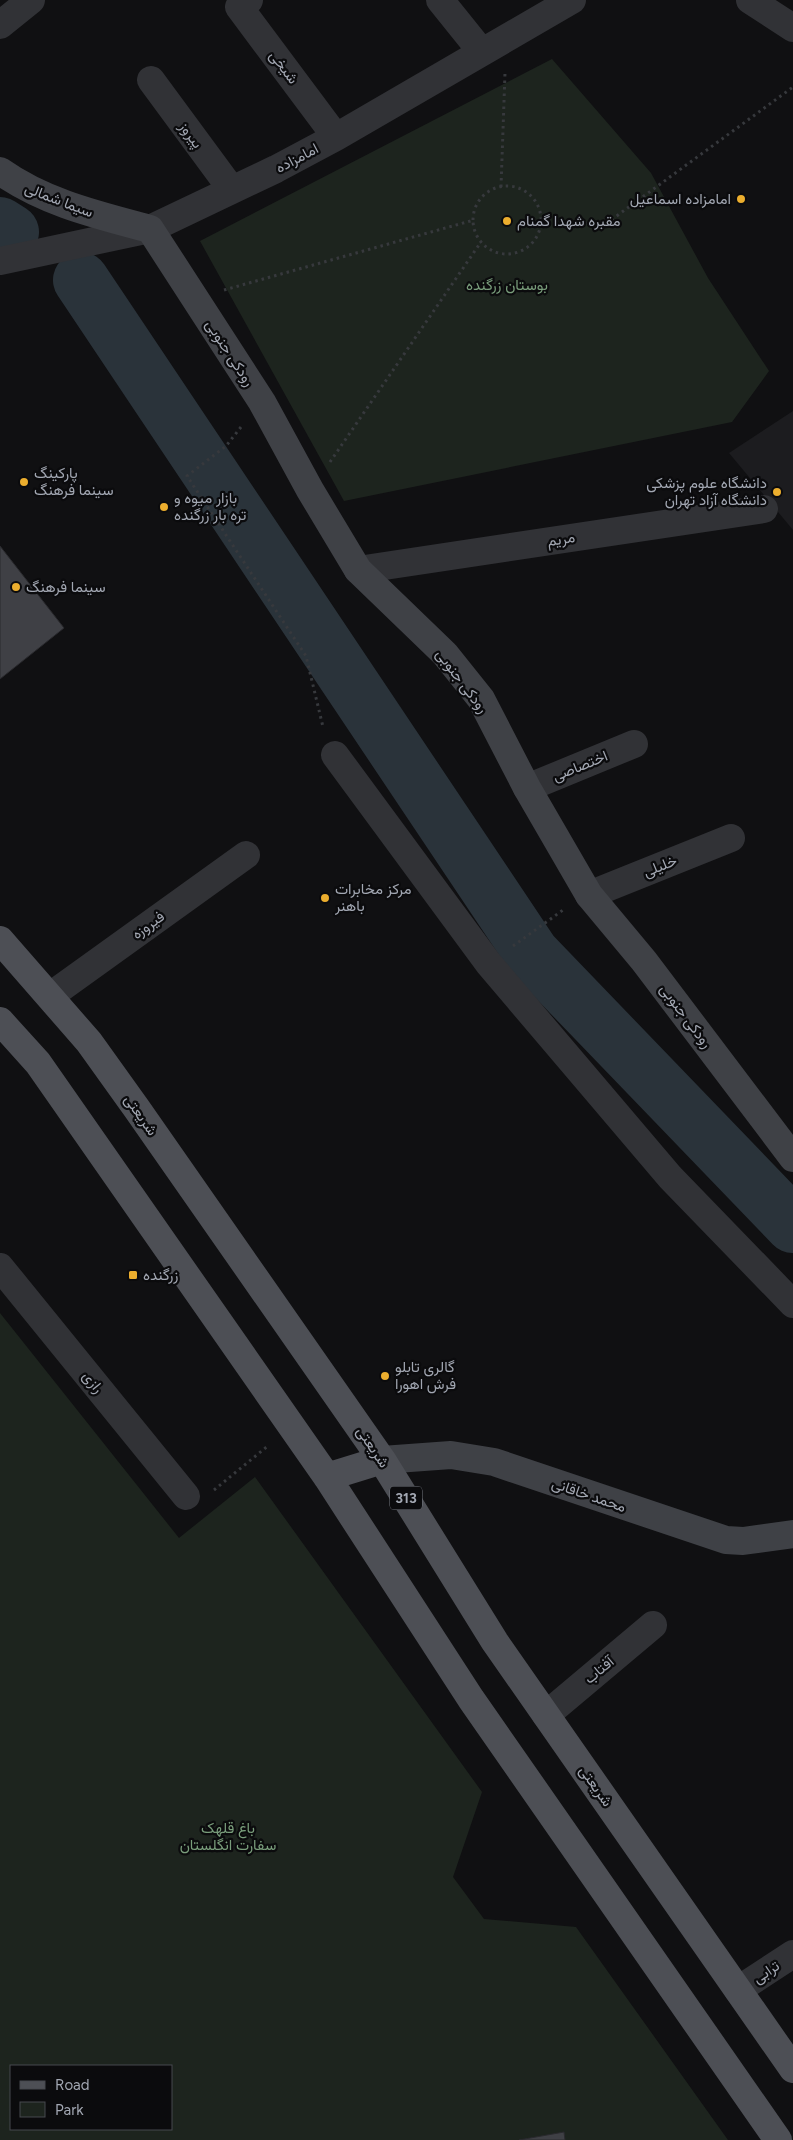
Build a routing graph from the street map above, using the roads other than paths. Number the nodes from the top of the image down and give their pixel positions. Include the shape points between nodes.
1 (31, 0) edge
2 (249, 0) edge
3 (440, 0) edge
4 (572, 0) edge
5 (750, 0) edge
6 (0, 25) edge
7 (793, 28) edge
8 (481, 51) junction
9 (151, 80) dead end
10 (336, 137) junction
11 (0, 171) edge
12 (232, 190) junction
13 (150, 229) junction
14 (0, 261) edge
15 (764, 510) dead end
16 (358, 570) junction
17 (634, 744) dead end
18 (335, 754) road end
19 (527, 788) junction
20 (731, 838) dead end
21 (246, 855) dead end
22 (589, 894) junction
23 (0, 940) edge
24 (50, 996) junction
25 (0, 1021) edge
26 (793, 1158) edge
27 (0, 1267) edge
28 (793, 1304) edge
29 (382, 1460) junction
30 (327, 1477) junction
31 (186, 1496) road end
32 (793, 1534) edge
33 (653, 1625) dead end
34 (546, 1714) junction
35 (793, 1954) edge
36 (738, 1990) junction
37 (793, 2068) edge
38 (778, 2140) edge

1 - 6 street
2 - 10 street, شیخی via 239,8
3 - 8 street
4 - 8 street, امامزاده
5 - 7 street
8 - 10 street, امامزاده
9 - 12 street, پیروز
10 - 12 street, امامزاده
11 - 13 street, سیما شمالی via 18,184 76,209
12 - 13 street, امامزاده
13 - 14 street, امامزاده
13 - 16 street, رودکی جنوبی via 262,402
15 - 16 street, مریم
16 - 19 street, رودکی جنوبی via 446,654 480,699
17 - 19 street, اختصاصی
18 - 28 street via 489,964 670,1177
19 - 22 street, رودکی جنوبی
20 - 22 street, خلیلی
21 - 24 street, فیروزه
22 - 26 street, رودکی جنوبی via 644,961
23 - 24 main road, شریعتی / 313
24 - 29 main road, شریعتی / 313 via 89,1042
25 - 30 main road via 38,1063
27 - 31 street, رازی
29 - 30 main road
29 - 32 street, محمد خاقانی via 451,1455 494,1462 726,1540 743,1541
29 - 34 main road, شریعتی / 313 via 495,1642
30 - 38 main road via 471,1699
33 - 34 street, آفتاب
34 - 36 main road, شریعتی / 313
35 - 36 street, ترابی
36 - 37 main road, شریعتی / 313

